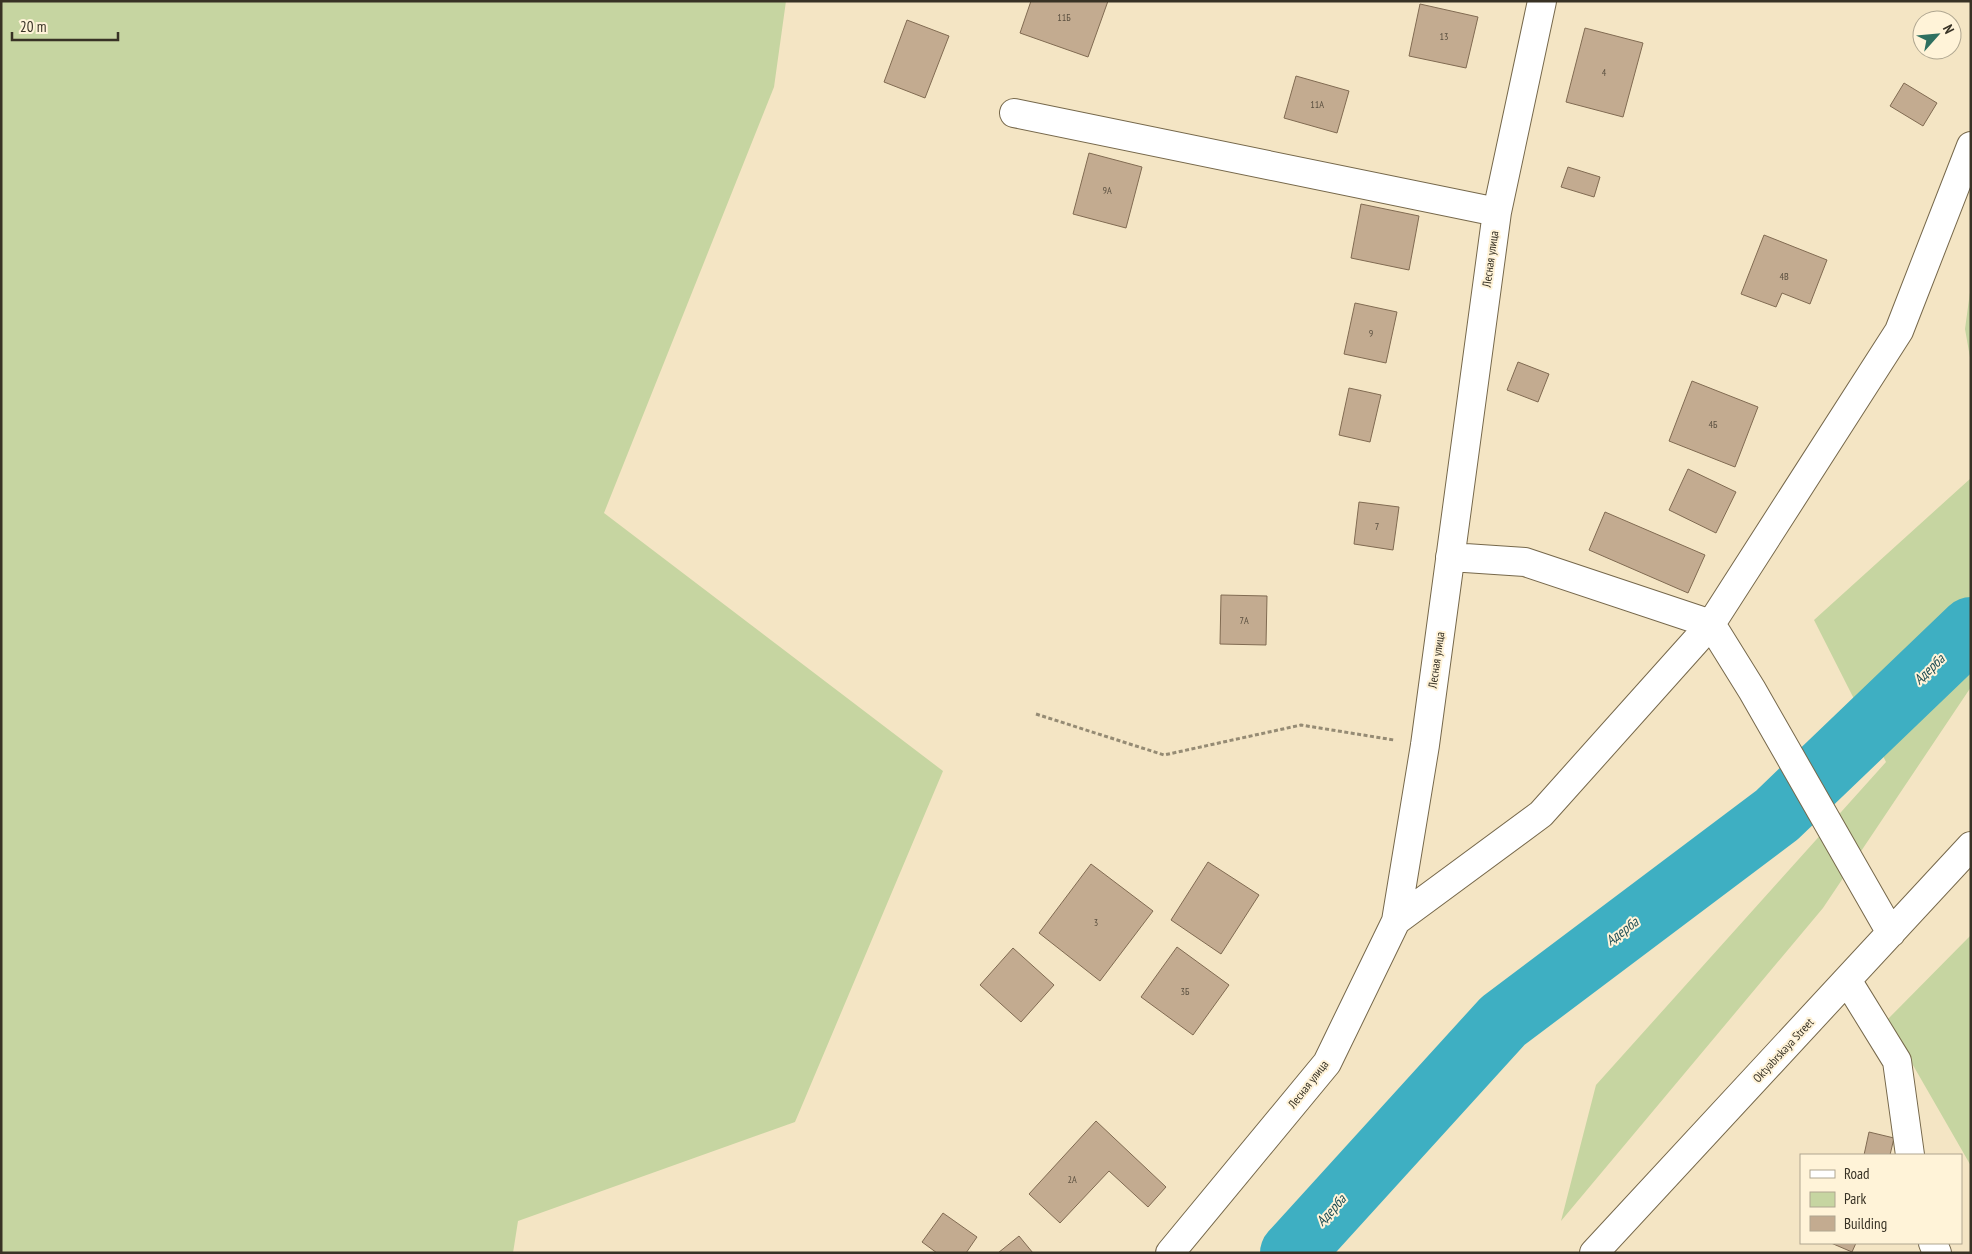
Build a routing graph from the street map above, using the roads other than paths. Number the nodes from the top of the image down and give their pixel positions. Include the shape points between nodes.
1 (1542, 1) edge
2 (1014, 113) dead end
3 (1971, 146) edge
4 (1497, 212) junction
5 (1450, 557) junction
6 (1711, 624) junction
7 (1971, 846) edge
8 (1396, 921) junction
9 (1891, 933) junction
10 (1848, 980) junction
11 (1910, 1154) edge
12 (1170, 1253) edge
13 (1594, 1253) edge

1 - 4 street, Лесная улица
2 - 4 street
3 - 6 street via 1899,331
4 - 5 street, Лесная улица
5 - 6 street via 1525,562
5 - 8 street, Лесная улица
6 - 8 street via 1541,814
6 - 9 street
7 - 9 street, Oktyabrskaya Street
8 - 12 street, Лесная улица via 1327,1063
9 - 10 street, Oktyabrskaya Street
10 - 11 street via 1897,1061
10 - 13 street, Oktyabrskaya Street

